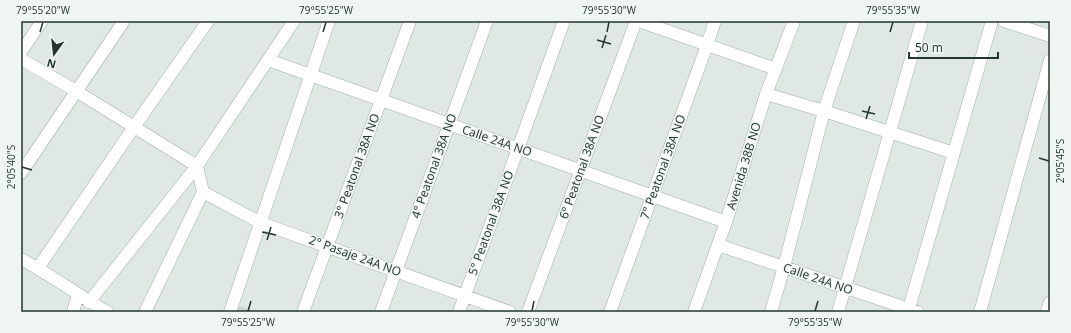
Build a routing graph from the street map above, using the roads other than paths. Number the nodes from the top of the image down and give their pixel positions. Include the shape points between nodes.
1 (42, 21) edge
2 (124, 21) edge
3 (208, 21) edge
4 (294, 21) edge
5 (329, 21) edge
6 (410, 21) edge
7 (487, 21) edge
8 (564, 21) edge
9 (636, 21) edge
10 (639, 21) edge
11 (715, 21) edge
12 (794, 21) edge
13 (854, 21) edge
14 (922, 21) edge
15 (992, 21) edge
16 (1004, 21) edge
17 (1050, 36) edge
18 (708, 45) junction
19 (21, 52) edge
20 (21, 59) edge
21 (268, 60) junction
22 (1050, 60) edge
23 (776, 68) junction
24 (311, 76) junction
25 (76, 91) junction
26 (766, 94) junction
27 (381, 100) junction
28 (824, 111) junction
29 (449, 124) junction
30 (134, 127) junction
31 (890, 133) junction
32 (518, 149) junction
33 (954, 153) junction
34 (197, 166) junction
35 (580, 171) junction
36 (21, 173) edge
37 (203, 192) junction
38 (652, 196) junction
39 (726, 222) junction
40 (261, 223) junction
41 (718, 245) junction
42 (327, 246) junction
43 (21, 259) edge
44 (784, 267) junction
45 (38, 268) junction
46 (396, 271) junction
47 (845, 288) junction
48 (78, 294) junction
49 (465, 296) junction
50 (89, 302) junction
51 (1050, 302) edge
52 (912, 311) edge
53 (73, 312) edge
54 (107, 312) edge
55 (145, 312) edge
56 (230, 312) edge
57 (303, 312) edge
58 (381, 312) edge
59 (459, 312) edge
60 (510, 312) edge
61 (528, 312) edge
62 (610, 312) edge
63 (694, 312) edge
64 (771, 312) edge
65 (838, 312) edge
66 (980, 312) edge
67 (1047, 312) edge

1 - 19 street
2 - 25 street
3 - 30 street
4 - 21 street
5 - 24 street
6 - 27 street, 3° Peatonal 38A NO
7 - 29 street, 4° Peatonal 38A NO
8 - 32 street, 5° Peatonal 38A NO
9 - 35 street, 6º Peatonal 38A NO
10 - 18 street
11 - 18 street, 7° Peatonal 38A NO
12 - 23 street, Avenida 38B NO
13 - 28 street
14 - 31 street
15 - 33 street
16 - 17 street
18 - 23 street
18 - 38 street, 7° Peatonal 38A NO
20 - 25 street
21 - 24 street, Calle 24A NO
21 - 34 street
22 - 66 street
23 - 26 street, Avenida 38B NO
24 - 27 street, Calle 24A NO
24 - 40 street
25 - 30 street
25 - 36 street
26 - 28 street
26 - 39 street, Avenida 38B NO
27 - 29 street, Calle 24A NO
27 - 42 street, 3° Peatonal 38A NO
28 - 31 street
28 - 44 street
29 - 32 street, Calle 24A NO
29 - 46 street, 4° Peatonal 38A NO
30 - 34 street
30 - 45 street
31 - 33 street
31 - 47 street
32 - 35 street, Calle 24A NO
32 - 49 street, 5° Peatonal 38A NO
33 - 52 street
34 - 37 street
34 - 50 street
35 - 38 street, Calle 24A NO
35 - 61 street, 6º Peatonal 38A NO
37 - 40 street, 2° Pasaje 24A NO
37 - 55 street
38 - 39 street, Calle 24A NO
38 - 62 street, 7° Peatonal 38A NO
39 - 41 street, Avenida 38B NO
40 - 42 street, 2° Pasaje 24A NO
40 - 56 street
41 - 44 street, Calle 24A NO
41 - 63 street, Avenida 38B NO
42 - 46 street, 2° Pasaje 24A NO
42 - 57 street, 3° Peatonal 38A NO
43 - 45 street
44 - 47 street, Calle 24A NO
44 - 64 street
45 - 48 street
46 - 49 street, 2° Pasaje 24A NO
46 - 58 street, 4° Peatonal 38A NO
47 - 52 street, Calle 24A NO
47 - 65 street
48 - 50 street
48 - 53 street
49 - 59 street, 5° Peatonal 38A NO
49 - 60 street, 2° Pasaje 24A NO
50 - 54 street
51 - 67 street

